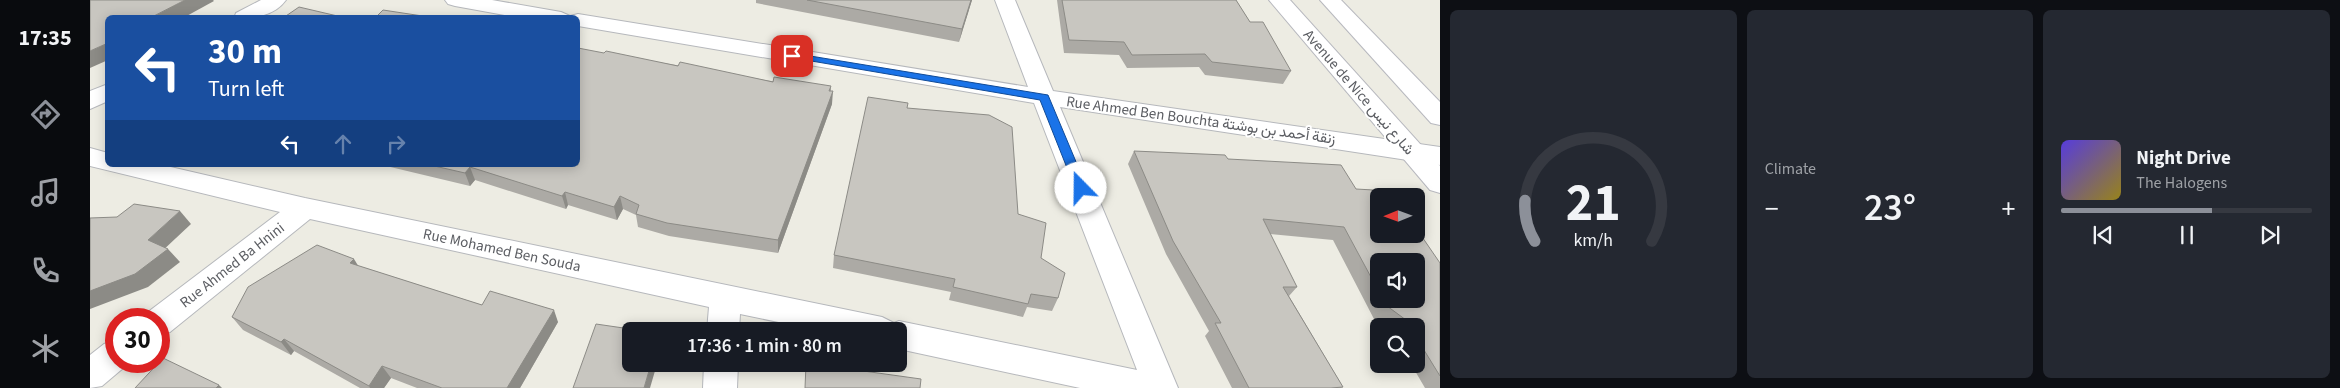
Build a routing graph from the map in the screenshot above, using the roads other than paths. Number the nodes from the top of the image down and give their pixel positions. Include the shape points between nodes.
1 (276, 0) edge
2 (454, 0) edge
3 (1006, 0) edge
4 (1279, 0) edge
5 (1330, 0) edge
6 (249, 15) edge
7 (543, 15) edge
8 (580, 20) edge
9 (105, 93) edge
10 (1044, 97) junction
11 (90, 101) edge
12 (1440, 117) edge
13 (1413, 152) junction
14 (1440, 156) edge
15 (90, 157) edge
16 (105, 161) edge
17 (131, 167) edge
18 (1440, 183) edge
19 (306, 208) junction
20 (725, 298) junction
21 (170, 313) edge
22 (724, 322) edge
23 (839, 322) edge
24 (907, 337) edge
25 (105, 363) edge
26 (721, 372) edge
27 (90, 375) edge
28 (720, 388) edge
29 (1151, 388) edge
30 (1162, 388) edge

1 - 6 street
2 - 7 street
3 - 10 street
4 - 13 street, Avenue de Nice شارع نيس
5 - 12 street
8 - 10 street, Rue Ahmed Ben Bouchta زنقة أحمد بن بوشتة
9 - 11 street
10 - 13 street, Rue Ahmed Ben Bouchta زنقة أحمد بن بوشتة
10 - 30 street
13 - 14 street, Rue Ahmed Ben Bouchta زنقة أحمد بن بوشتة
13 - 18 street, Avenue de Nice شارع نيس
15 - 16 street
17 - 19 street, Rue Mohamed Ben Souda
19 - 20 street, Rue Mohamed Ben Souda
19 - 21 street, Rue Ahmed Ba Hnini
20 - 22 street
20 - 23 street, Rue Mohamed Ben Souda
24 - 29 street
25 - 27 street
26 - 28 street

